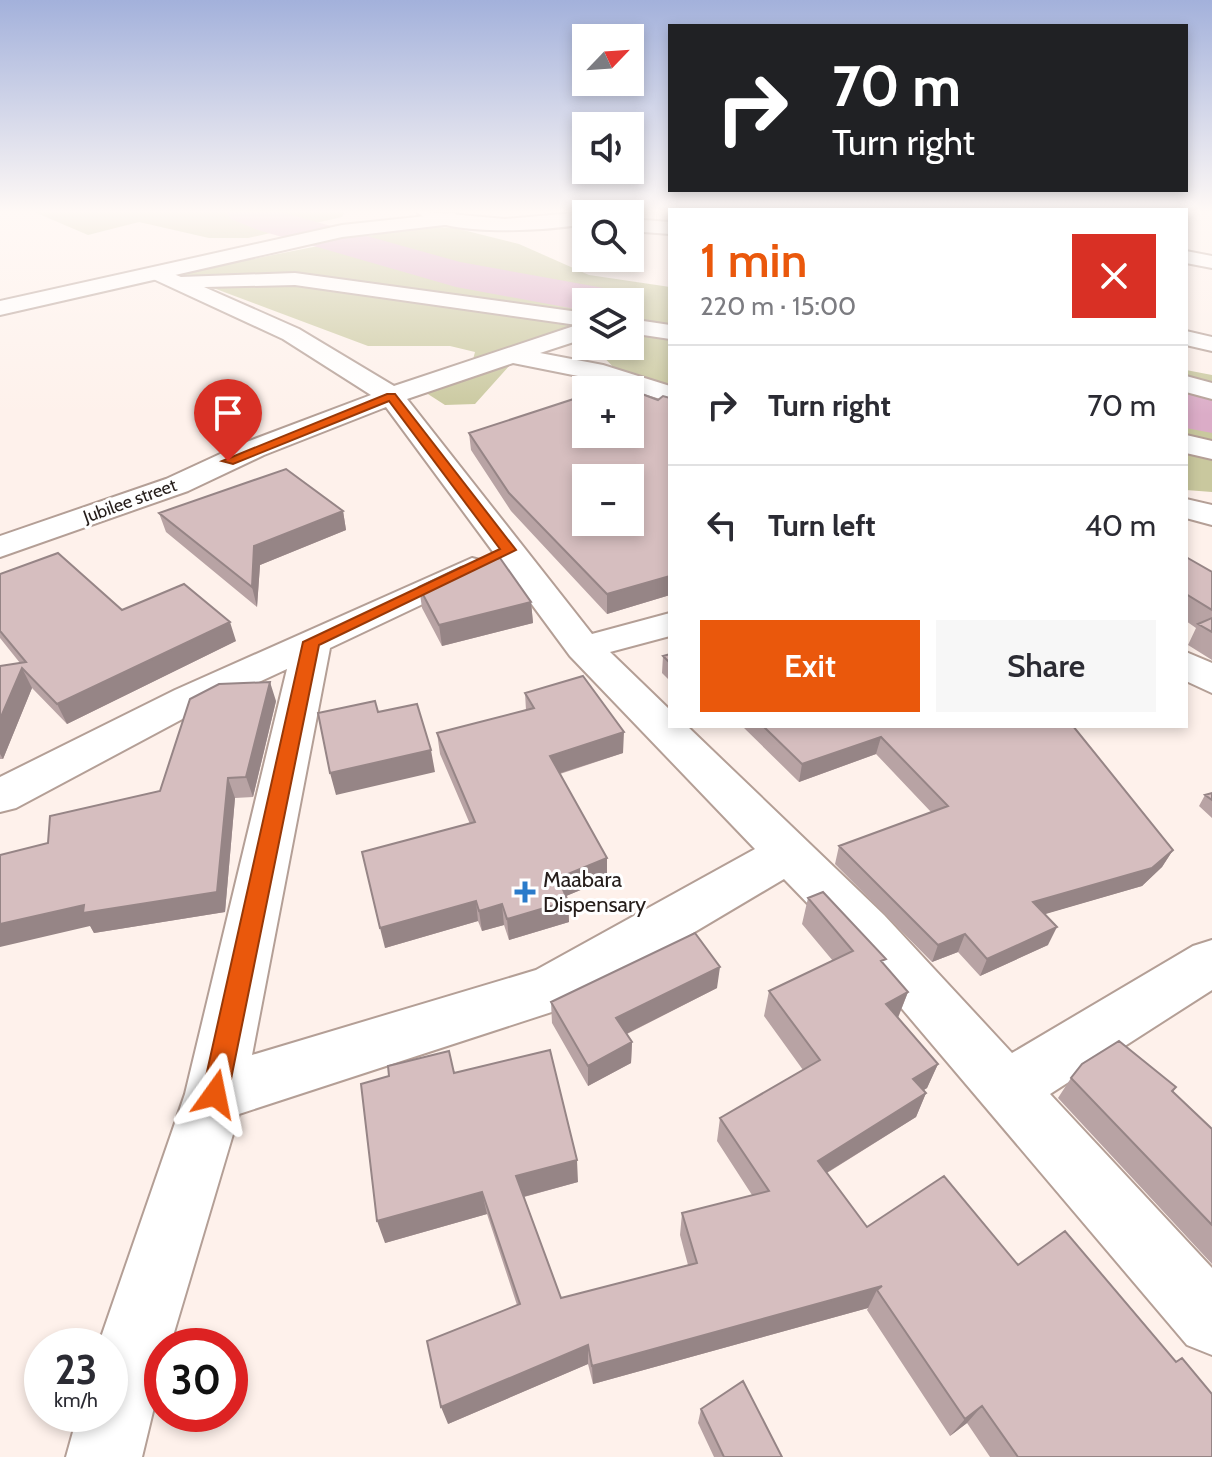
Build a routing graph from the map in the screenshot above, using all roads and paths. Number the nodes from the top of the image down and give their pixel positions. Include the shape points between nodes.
1 (97, 279) edge
2 (154, 279) edge
3 (169, 279) edge
4 (295, 279) edge
5 (0, 299) edge
6 (0, 308) edge
7 (572, 318) edge
8 (644, 328) edge
9 (668, 332) edge
10 (572, 335) edge
11 (1188, 338) edge
12 (1212, 344) edge
13 (514, 356) junction
14 (1188, 385) edge
15 (1212, 391) edge
16 (668, 393) edge
17 (391, 396) junction
18 (1188, 444) edge
19 (1212, 450) edge
20 (1188, 509) edge
21 (1212, 515) edge
22 (0, 547) edge
23 (509, 550) junction
24 (668, 625) edge
25 (312, 642) junction
26 (583, 648) junction
27 (1188, 665) edge
28 (1212, 680) edge
29 (0, 796) edge
30 (789, 853) junction
31 (1212, 962) edge
32 (1007, 1088) junction
33 (215, 1094) junction
34 (1212, 1320) edge
35 (104, 1457) edge

1 - 5 main road
2 - 6 main road
3 - 17 street via 291,334
4 - 7 street
8 - 9 street
10 - 13 street, Jubilee street
11 - 12 main road
13 - 16 street via 603,373
13 - 17 street, Jubilee street
14 - 15 street
17 - 22 street, Jubilee street via 177,485
17 - 23 street
18 - 19 street
20 - 21 street
23 - 25 street
23 - 26 street
24 - 26 street
25 - 29 street
25 - 33 street
26 - 30 street
27 - 28 street
30 - 32 street via 866,930
30 - 33 street via 551,989
31 - 32 street
32 - 34 street
33 - 35 street

